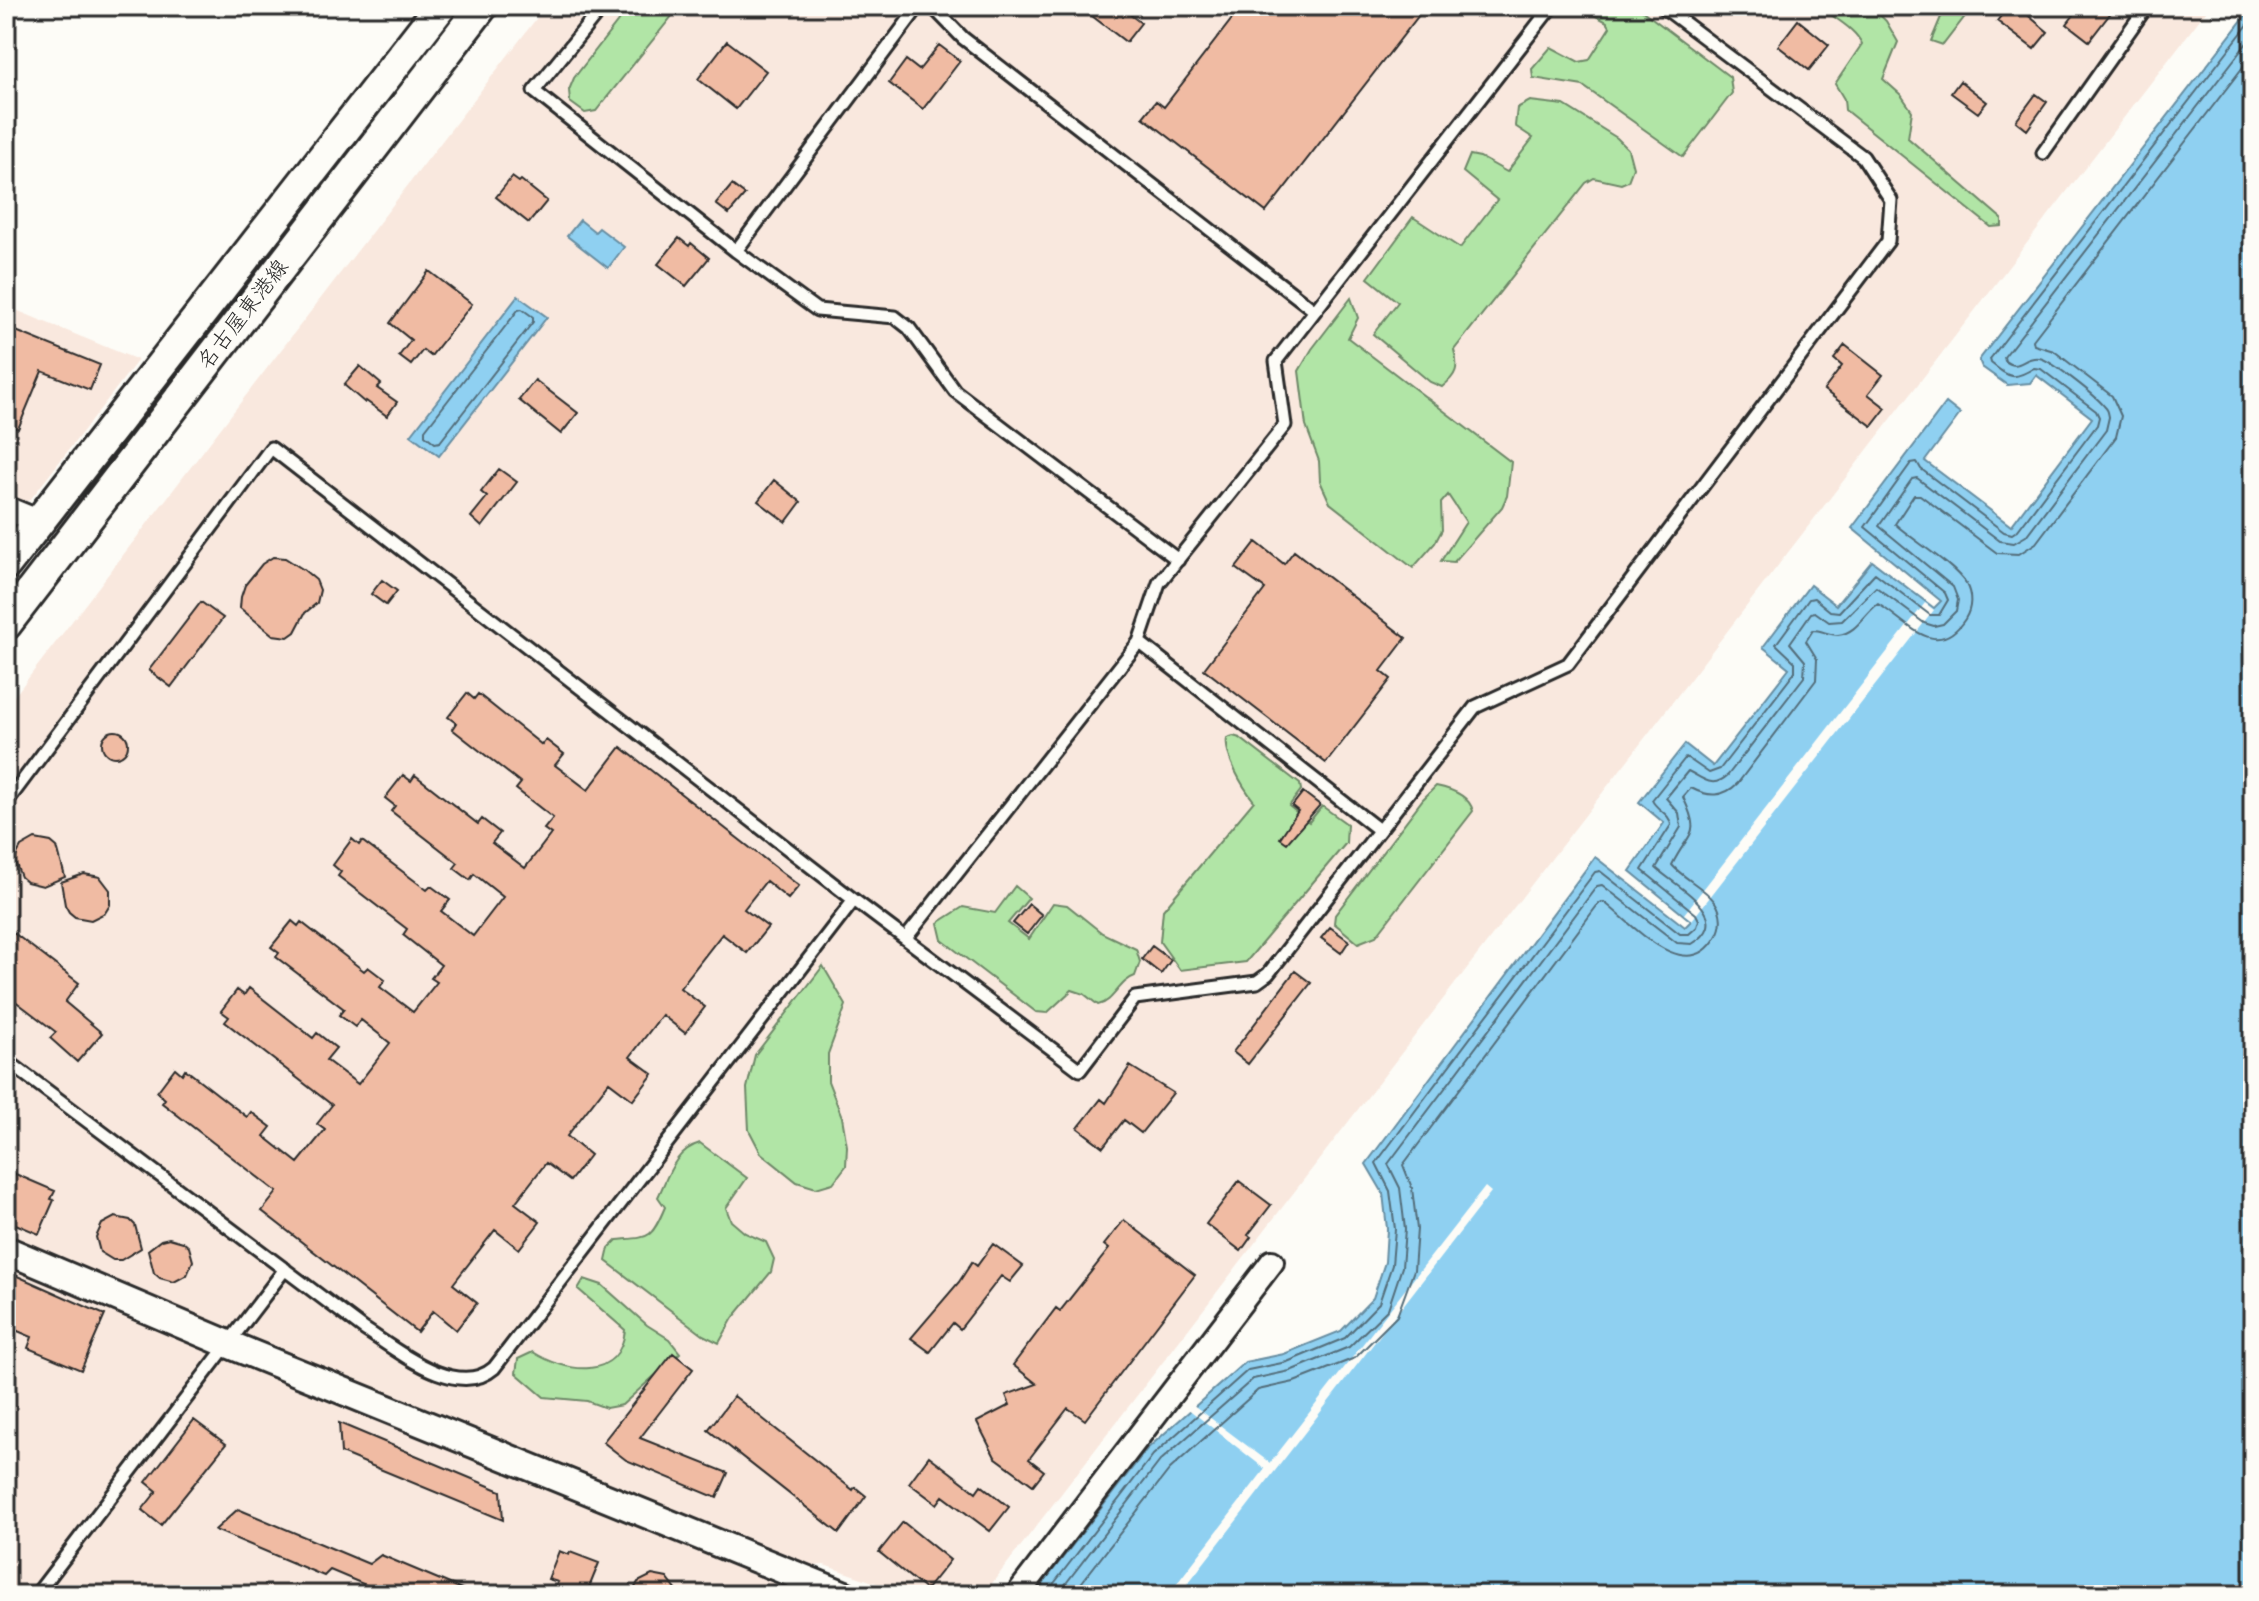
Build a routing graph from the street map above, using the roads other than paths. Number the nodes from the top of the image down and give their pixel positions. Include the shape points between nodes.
1 (441, 6) edge
2 (482, 6) edge
3 (603, 6) edge
4 (919, 6) edge
5 (932, 6) edge
6 (1552, 6) edge
7 (1662, 6) edge
8 (2147, 6) edge
9 (2043, 153) dead end
10 (736, 251) junction
11 (1315, 311) junction
12 (6, 508) edge
13 (40, 522) junction
14 (1178, 560) junction
15 (6, 564) edge
16 (6, 624) edge
17 (1139, 642) junction
18 (6, 803) edge
19 (1379, 830) junction
20 (854, 900) junction
21 (906, 938) junction
22 (6, 1060) edge
23 (6, 1250) edge
24 (1272, 1262) dead end
25 (285, 1269) junction
26 (228, 1344) junction
27 (36, 1595) edge
28 (845, 1595) edge
29 (1017, 1595) edge

1 - 13 main road, 名古屋東港線
2 - 16 main road, 名古屋東港線
3 - 10 lane via 534,91
4 - 10 lane
5 - 11 lane via 963,38
6 - 11 lane
7 - 19 lane via 1863,157 1891,200 1888,241 1568,664 1475,707
8 - 9 lane
10 - 14 lane via 817,310 895,317 955,391
11 - 14 lane via 1276,361 1285,425
12 - 13 street
13 - 15 main road, 名古屋東港線
14 - 17 lane via 1159,583
17 - 19 lane
17 - 21 lane
18 - 20 lane via 271,448
19 - 21 lane via 1268,974 1257,982 1135,998 1080,1070
20 - 21 lane
20 - 25 lane via 482,1378 465,1380 421,1365
22 - 25 lane
23 - 26 street
24 - 29 street
25 - 26 lane
26 - 27 lane
26 - 28 street

